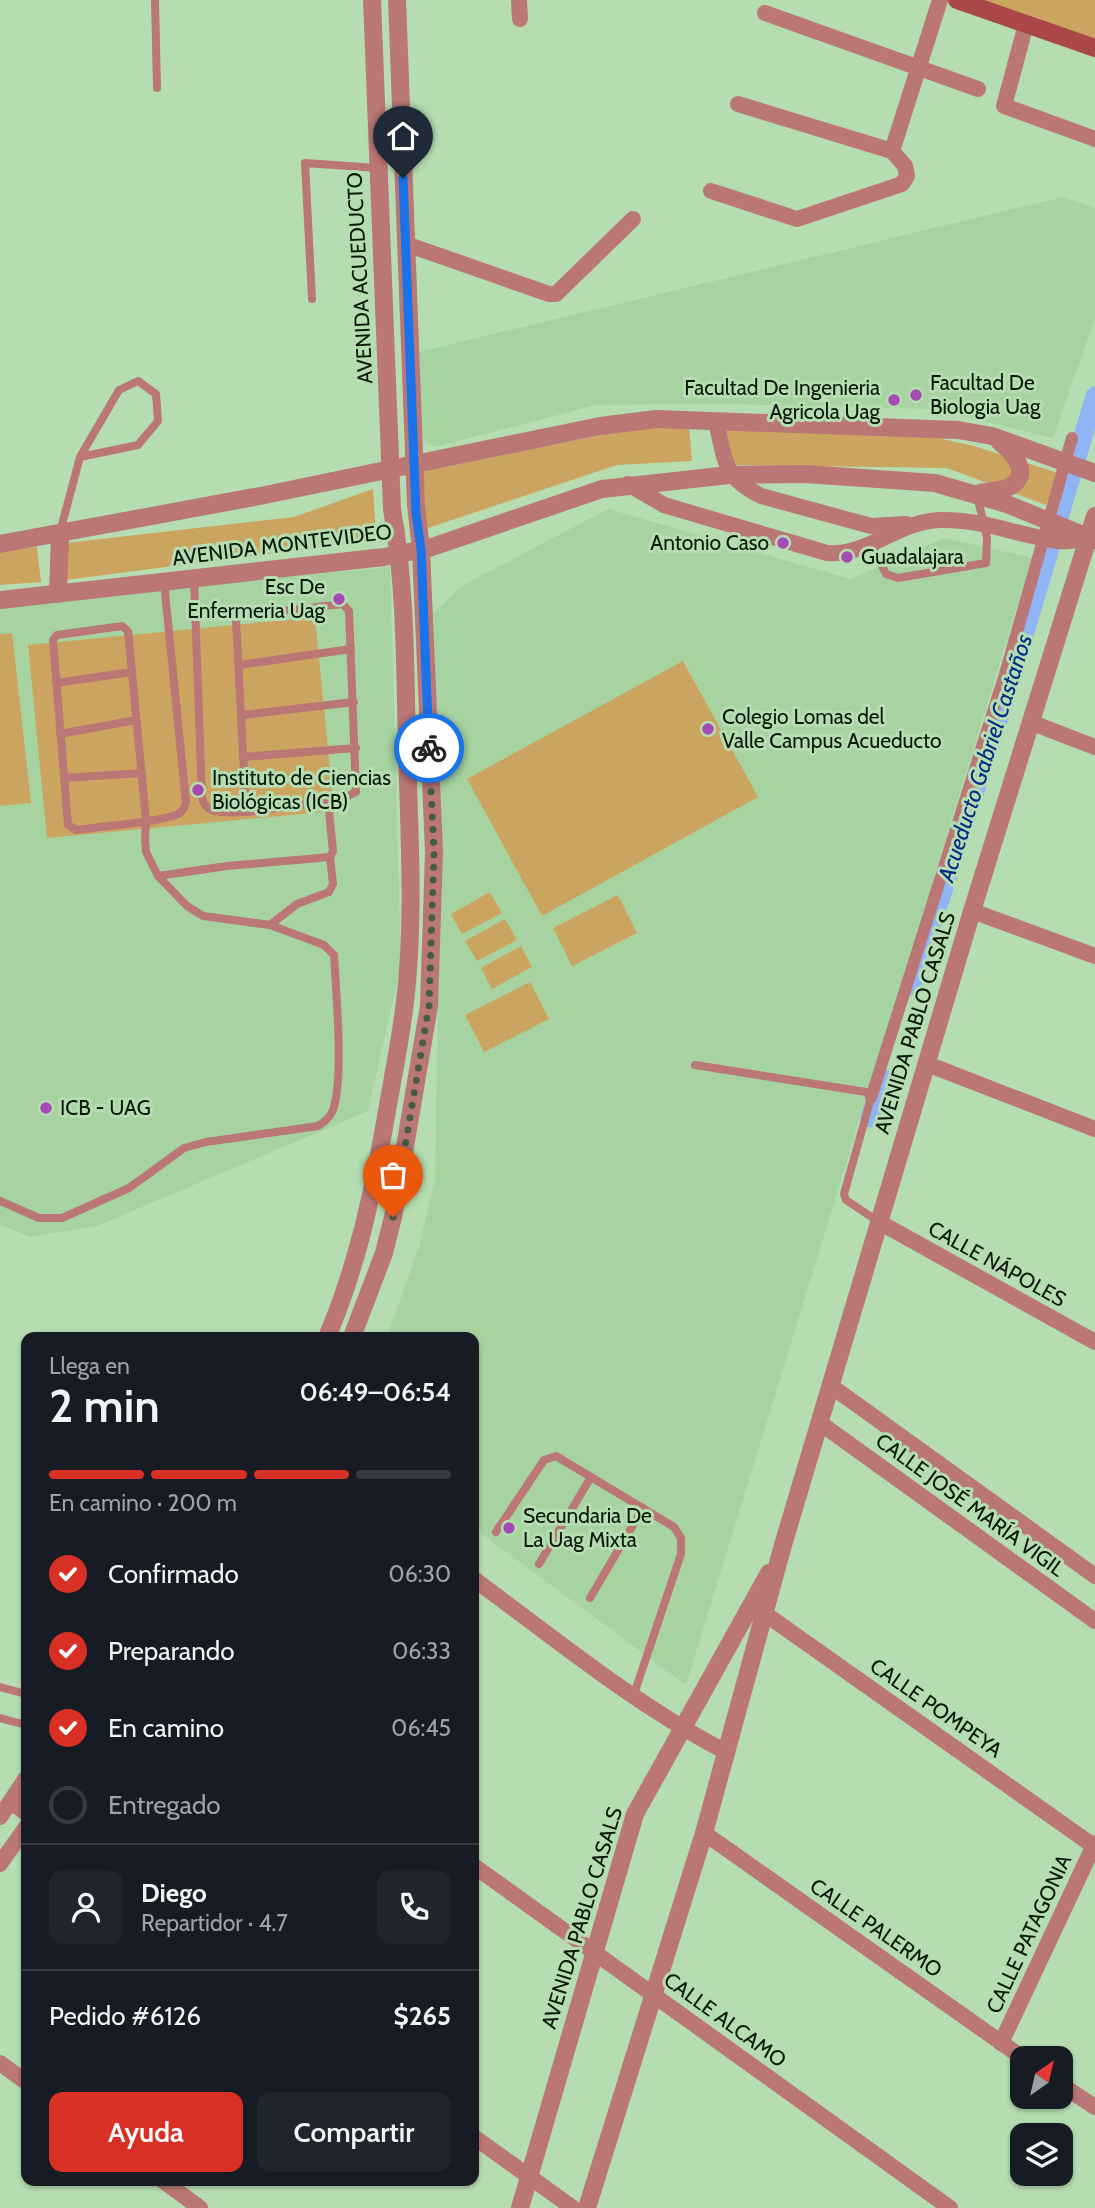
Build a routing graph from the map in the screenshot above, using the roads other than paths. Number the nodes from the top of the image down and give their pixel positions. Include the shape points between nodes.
1 (155, 0) edge
2 (372, 0) edge
3 (397, 0) edge
4 (519, 0) edge
5 (940, 0) edge
6 (957, 0) edge
7 (765, 13) dead end
8 (520, 19) dead end
9 (1026, 24) junction
10 (1095, 48) edge
11 (919, 68) junction
12 (156, 88) dead end
13 (978, 89) dead end
14 (738, 104) dead end
15 (1095, 139) edge
16 (892, 151) junction
17 (377, 168) junction
18 (711, 191) dead end
19 (633, 219) dead end
20 (406, 244) junction
21 (312, 299) dead end
22 (408, 300) junction
23 (385, 301) junction
24 (716, 422) junction
25 (992, 436) junction
26 (1072, 438) dead end
27 (80, 457) junction
28 (1065, 460) junction
29 (414, 463) junction
30 (392, 467) junction
31 (1095, 473) edge
32 (729, 475) junction
33 (628, 484) junction
34 (976, 493) junction
35 (1095, 516) edge
36 (916, 523) junction
37 (983, 523) junction
38 (872, 526) junction
39 (1046, 529) junction
40 (60, 535) junction
41 (1092, 539) edge
42 (0, 544) edge
43 (871, 544) junction
44 (421, 549) junction
45 (400, 554) junction
46 (194, 578) junction
47 (164, 582) junction
48 (58, 594) junction
49 (0, 600) edge
50 (351, 649) junction
51 (239, 665) junction
52 (132, 672) junction
53 (56, 683) junction
54 (354, 702) junction
55 (242, 715) junction
56 (136, 720) junction
57 (1030, 722) junction
58 (60, 734) junction
59 (1095, 747) edge
60 (356, 748) junction
61 (243, 757) junction
62 (142, 773) junction
63 (64, 778) junction
64 (202, 798) junction
65 (328, 800) junction
66 (186, 803) junction
67 (246, 811) junction
68 (146, 820) junction
69 (330, 857) junction
70 (158, 876) junction
71 (972, 911) junction
72 (270, 925) junction
73 (1095, 956) edge
74 (405, 1001) junction
75 (429, 1006) junction
76 (927, 1064) junction
77 (695, 1065) dead end
78 (871, 1098) junction
79 (1095, 1129) edge
80 (0, 1201) edge
81 (879, 1222) junction
82 (329, 1332) edge
83 (354, 1332) edge
84 (1095, 1342) edge
85 (831, 1386) junction
86 (820, 1423) junction
87 (591, 1477) junction
88 (643, 1508) junction
89 (496, 1532) dead end
90 (539, 1564) dead end
91 (1095, 1576) edge
92 (479, 1583) edge
93 (590, 1598) dead end
94 (759, 1609) junction
95 (1095, 1621) edge
96 (0, 1687) edge
97 (21, 1693) edge
98 (633, 1697) junction
99 (0, 1718) edge
100 (21, 1724) edge
101 (681, 1729) junction
102 (726, 1752) junction
103 (21, 1787) edge
104 (11, 1802) junction
105 (21, 1809) edge
106 (0, 1817) edge
107 (704, 1833) junction
108 (21, 1834) edge
109 (1095, 1845) edge
110 (0, 1864) edge
111 (479, 1870) edge
112 (596, 1953) junction
113 (654, 1995) junction
114 (1001, 2043) junction
115 (1010, 2049) edge
116 (0, 2063) edge
117 (21, 2078) edge
118 (1073, 2093) edge
119 (1095, 2107) edge
120 (479, 2141) edge
121 (529, 2176) junction
122 (170, 2186) edge
123 (200, 2208) edge
124 (520, 2208) edge
125 (573, 2208) edge
126 (587, 2208) edge
127 (950, 2208) edge

1 - 12 lane
2 - 17 street, AVENIDA ACUEDUCTO
3 - 20 street
4 - 8 street
5 - 11 street
6 - 9 main road
7 - 11 street
9 - 10 main road
9 - 15 street via 1004,106
11 - 13 street
11 - 16 street
14 - 16 street
16 - 18 street via 905,166 907,176 902,184 797,219
17 - 21 lane via 305,163
17 - 23 street, AVENIDA ACUEDUCTO
19 - 20 street via 562,290 549,294
20 - 22 street
22 - 23 street
22 - 29 street
23 - 30 street, AVENIDA ACUEDUCTO
24 - 25 street via 958,430
24 - 29 street via 628,422
24 - 32 street
25 - 28 street
25 - 34 street via 1014,454 1020,463 1019,474 1006,489
26 - 28 street
27 - 27 lane via 138,445 158,421 156,394 138,381 119,390
27 - 40 lane
28 - 31 street
28 - 39 street
29 - 30 street
29 - 44 street
30 - 40 street
30 - 45 street, AVENIDA ACUEDUCTO via 392,509
32 - 33 street, AVENIDA MONTEVIDEO
32 - 34 street, AVENIDA MONTEVIDEO via 889,479
32 - 38 street via 761,496
33 - 43 street via 664,505 827,553 855,551
33 - 44 street, AVENIDA MONTEVIDEO
34 - 37 lane
34 - 39 street, AVENIDA MONTEVIDEO
35 - 41 street, AVENIDA PABLO CASALS
36 - 37 street
36 - 38 street
36 - 43 street
37 - 39 street
37 - 43 lane via 985,564 898,578 886,574
38 - 43 lane
39 - 41 street, AVENIDA MONTEVIDEO
39 - 78 street
40 - 42 street
40 - 48 street
41 - 57 street, AVENIDA PABLO CASALS
44 - 45 street, AVENIDA MONTEVIDEO
44 - 75 street via 434,852
45 - 46 street, AVENIDA MONTEVIDEO
45 - 74 street, AVENIDA ACUEDUCTO via 410,852
46 - 47 street, AVENIDA MONTEVIDEO
46 - 64 lane
47 - 48 street, AVENIDA MONTEVIDEO
47 - 66 lane
48 - 49 street, AVENIDA MONTEVIDEO
50 - 51 lane
50 - 51 lane via 349,611 342,604 239,616
50 - 54 lane
51 - 55 lane
52 - 53 lane
52 - 53 lane via 126,628 57,635 53,640
52 - 56 lane
53 - 58 lane
54 - 55 lane
54 - 60 lane
55 - 61 lane
56 - 58 lane
56 - 62 lane
57 - 59 street
57 - 71 street, AVENIDA PABLO CASALS
58 - 63 lane
60 - 61 lane
60 - 65 lane via 356,792
61 - 67 lane
62 - 63 lane
62 - 68 lane
63 - 68 lane via 71,828
64 - 66 lane
64 - 67 lane via 215,811
65 - 67 lane
65 - 69 lane
66 - 68 lane via 178,815
68 - 70 lane via 146,852
69 - 70 lane
69 - 72 lane via 333,884 329,892 297,904
70 - 72 lane via 203,916
71 - 73 street
71 - 76 street, AVENIDA PABLO CASALS
72 - 80 lane via 324,945 334,955 336,1098 326,1121 184,1148 129,1188 62,1218 39,1218
74 - 75 street
74 - 82 street, AVENIDA ACUEDUCTO via 360,1250
75 - 83 street via 393,1217
76 - 79 street
76 - 81 street, AVENIDA PABLO CASALS
77 - 78 lane via 858,1088
78 - 81 lane via 845,1194 846,1200
81 - 84 street, CALLE NÁPOLES
81 - 85 street, AVENIDA PABLO CASALS
85 - 86 street, AVENIDA PABLO CASALS
85 - 91 street, CALLE JOSÉ MARÍA VIGIL
86 - 94 street, AVENIDA PABLO CASALS
86 - 95 street, CALLE JOSÉ MARÍA VIGIL
87 - 88 lane
87 - 89 lane via 556,1456 549,1457
87 - 90 lane
88 - 93 lane
88 - 98 lane via 674,1527 681,1538 681,1554
92 - 98 street
94 - 101 street, AVENIDA PABLO CASALS
94 - 102 street, AVENIDA PABLO CASALS
94 - 109 street, CALLE POMPEYA
96 - 97 lane
98 - 101 street
99 - 100 lane
101 - 102 street
101 - 112 street, AVENIDA PABLO CASALS via 635,1814
102 - 107 street, AVENIDA PABLO CASALS
103 - 104 street
104 - 105 street
104 - 106 street
107 - 113 street, AVENIDA PABLO CASALS
107 - 114 street, CALLE PALERMO
108 - 110 street
109 - 114 street, CALLE PATAGONIA
111 - 112 street, CALLE ALCAMO
112 - 113 street, CALLE ALCAMO
112 - 121 street, AVENIDA PABLO CASALS
113 - 126 street, AVENIDA PABLO CASALS
113 - 127 street, CALLE ALCAMO
114 - 115 street, CALLE PALERMO
116 - 117 street
118 - 119 street
120 - 121 street
121 - 124 street, AVENIDA PABLO CASALS
121 - 125 street
122 - 123 street

